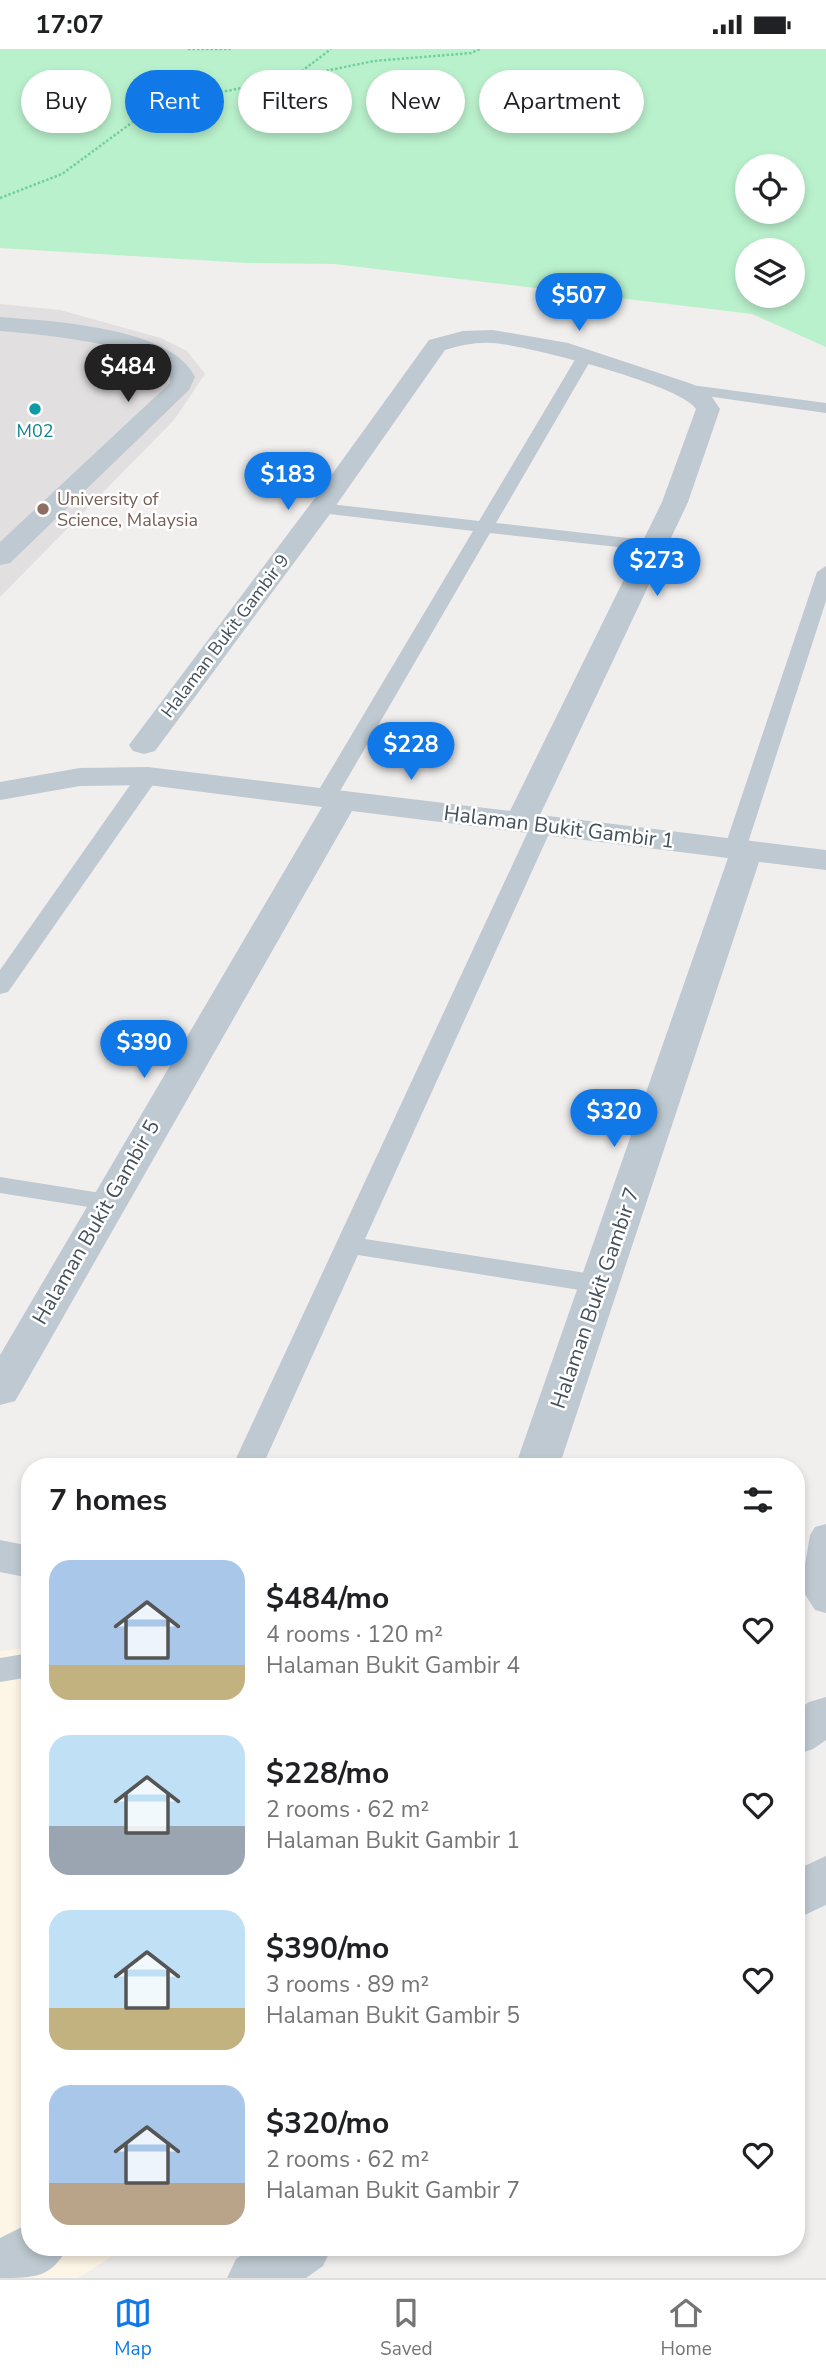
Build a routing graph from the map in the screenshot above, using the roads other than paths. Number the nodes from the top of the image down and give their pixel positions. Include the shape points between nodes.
1 (0, 324) edge
2 (584, 358) junction
3 (684, 389) junction
4 (826, 408) edge
5 (321, 508) junction
6 (485, 527) junction
7 (10, 540) edge
8 (654, 547) junction
9 (0, 557) edge
10 (826, 572) edge
11 (144, 745) dead end
12 (148, 776) junction
13 (0, 790) edge
14 (333, 799) junction
15 (531, 824) junction
16 (741, 850) junction
17 (826, 860) edge
18 (0, 987) edge
19 (0, 1185) edge
20 (107, 1202) junction
21 (349, 1245) junction
22 (599, 1284) junction
23 (0, 1391) edge
24 (251, 1458) edge
25 (540, 1458) edge
26 (826, 1535) edge
27 (0, 1556) edge
28 (21, 1560) edge
29 (826, 1602) edge
30 (21, 1666) edge
31 (0, 1669) edge
32 (826, 1715) edge
33 (805, 1730) edge
34 (826, 1877) edge
35 (805, 1892) edge
36 (23, 2256) edge
37 (289, 2256) edge
38 (0, 2270) edge
39 (257, 2278) edge

1 - 7 street via 74,332 141,348 178,366 183,377 181,385
2 - 3 street, Halaman Bukit Gambir 9
2 - 5 street, Halaman Bukit Gambir 9 via 506,335 467,335 437,345
2 - 6 lane
3 - 4 lane
3 - 8 street, Halaman Bukit Gambir 9 via 702,399 708,409
5 - 6 lane
5 - 11 street, Halaman Bukit Gambir 9
6 - 8 lane
6 - 14 lane
7 - 9 street
8 - 15 street, Halaman Bukit Gambir 9
10 - 16 lane
12 - 13 street, Halaman Bukit Gambir 1 via 80,777
12 - 14 street, Halaman Bukit Gambir 1
12 - 18 lane
14 - 15 street, Halaman Bukit Gambir 1
14 - 20 street, Halaman Bukit Gambir 5
15 - 16 street, Halaman Bukit Gambir 1
15 - 21 lane
16 - 17 street, Halaman Bukit Gambir 1
16 - 22 street, Halaman Bukit Gambir 7
19 - 20 lane
20 - 23 street, Halaman Bukit Gambir 5
21 - 22 lane
21 - 24 lane
22 - 25 street, Halaman Bukit Gambir 7
26 - 29 lane via 817,1588
27 - 28 street
30 - 31 lane
32 - 33 street
34 - 35 street
36 - 38 street
37 - 39 street

